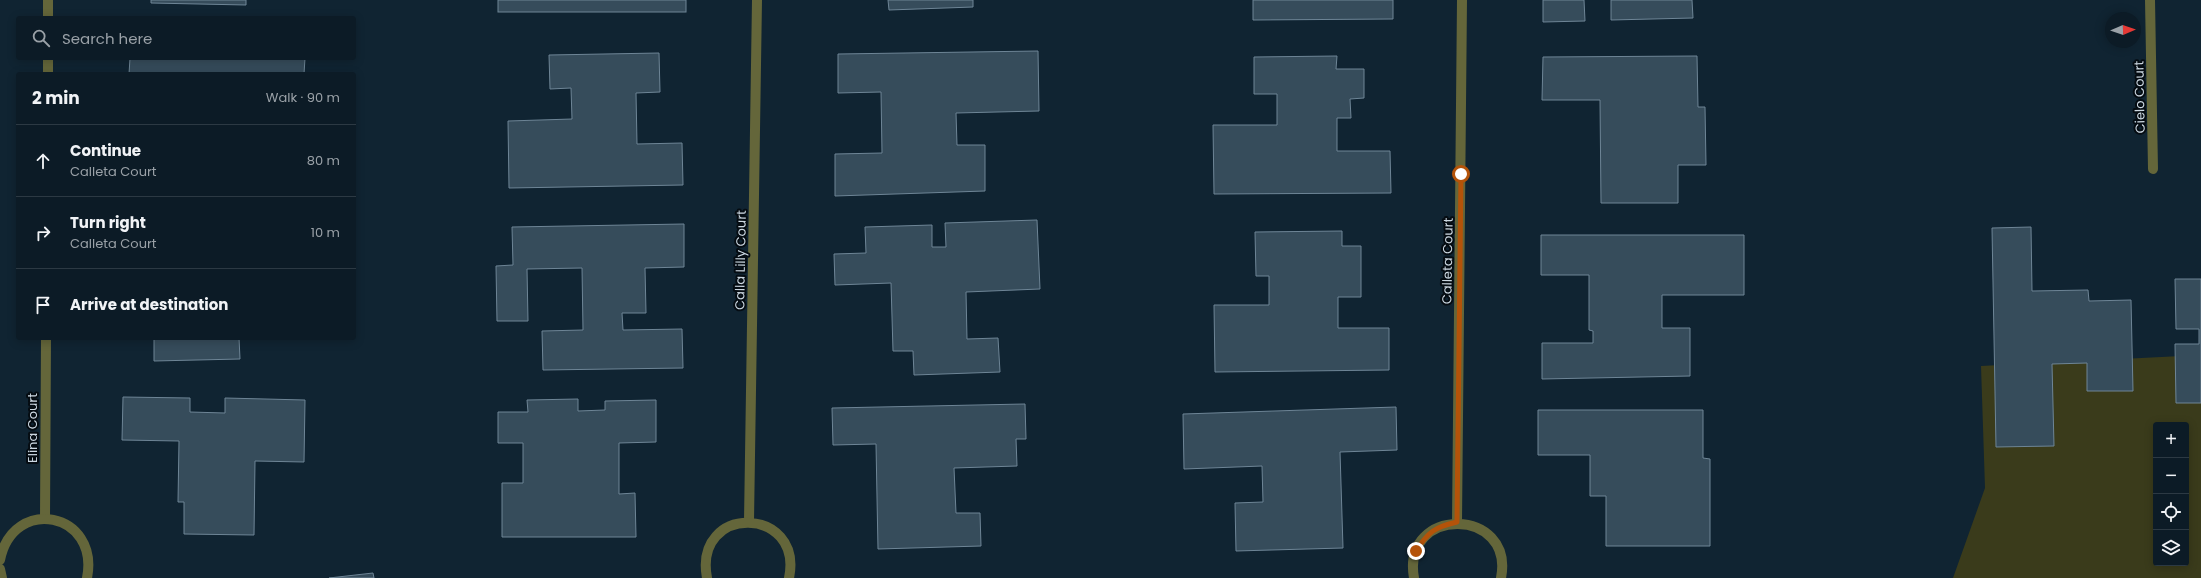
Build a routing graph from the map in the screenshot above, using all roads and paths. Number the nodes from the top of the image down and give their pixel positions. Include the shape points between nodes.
1 (48, 0) edge
2 (757, 0) edge
3 (1462, 0) edge
4 (2150, 0) edge
5 (48, 16) edge
6 (48, 60) edge
7 (48, 72) edge
8 (2153, 169) dead end
9 (46, 340) edge
10 (45, 518) junction
11 (749, 521) junction
12 (1457, 522) junction
13 (0, 560) edge
14 (0, 569) edge
15 (2, 578) edge
16 (88, 578) edge
17 (707, 578) edge
18 (789, 578) edge
19 (1414, 578) edge
20 (1501, 578) edge

1 - 5 street
2 - 11 street, Calla Lilly Court
3 - 12 street, Calleta Court
4 - 8 street, Cielo Court
6 - 7 street
9 - 10 street, Elina Court
10 - 13 street via 28,522 12,532 3,546
10 - 16 street via 62,522 77,532 87,547 90,564
11 - 17 street via 732,524 717,534 708,548 704,564
11 - 18 street via 765,525 779,535 788,549 792,566
12 - 19 street via 1440,526 1425,536 1416,551
12 - 20 street via 1475,526 1490,536 1500,550 1503,568
14 - 15 street

